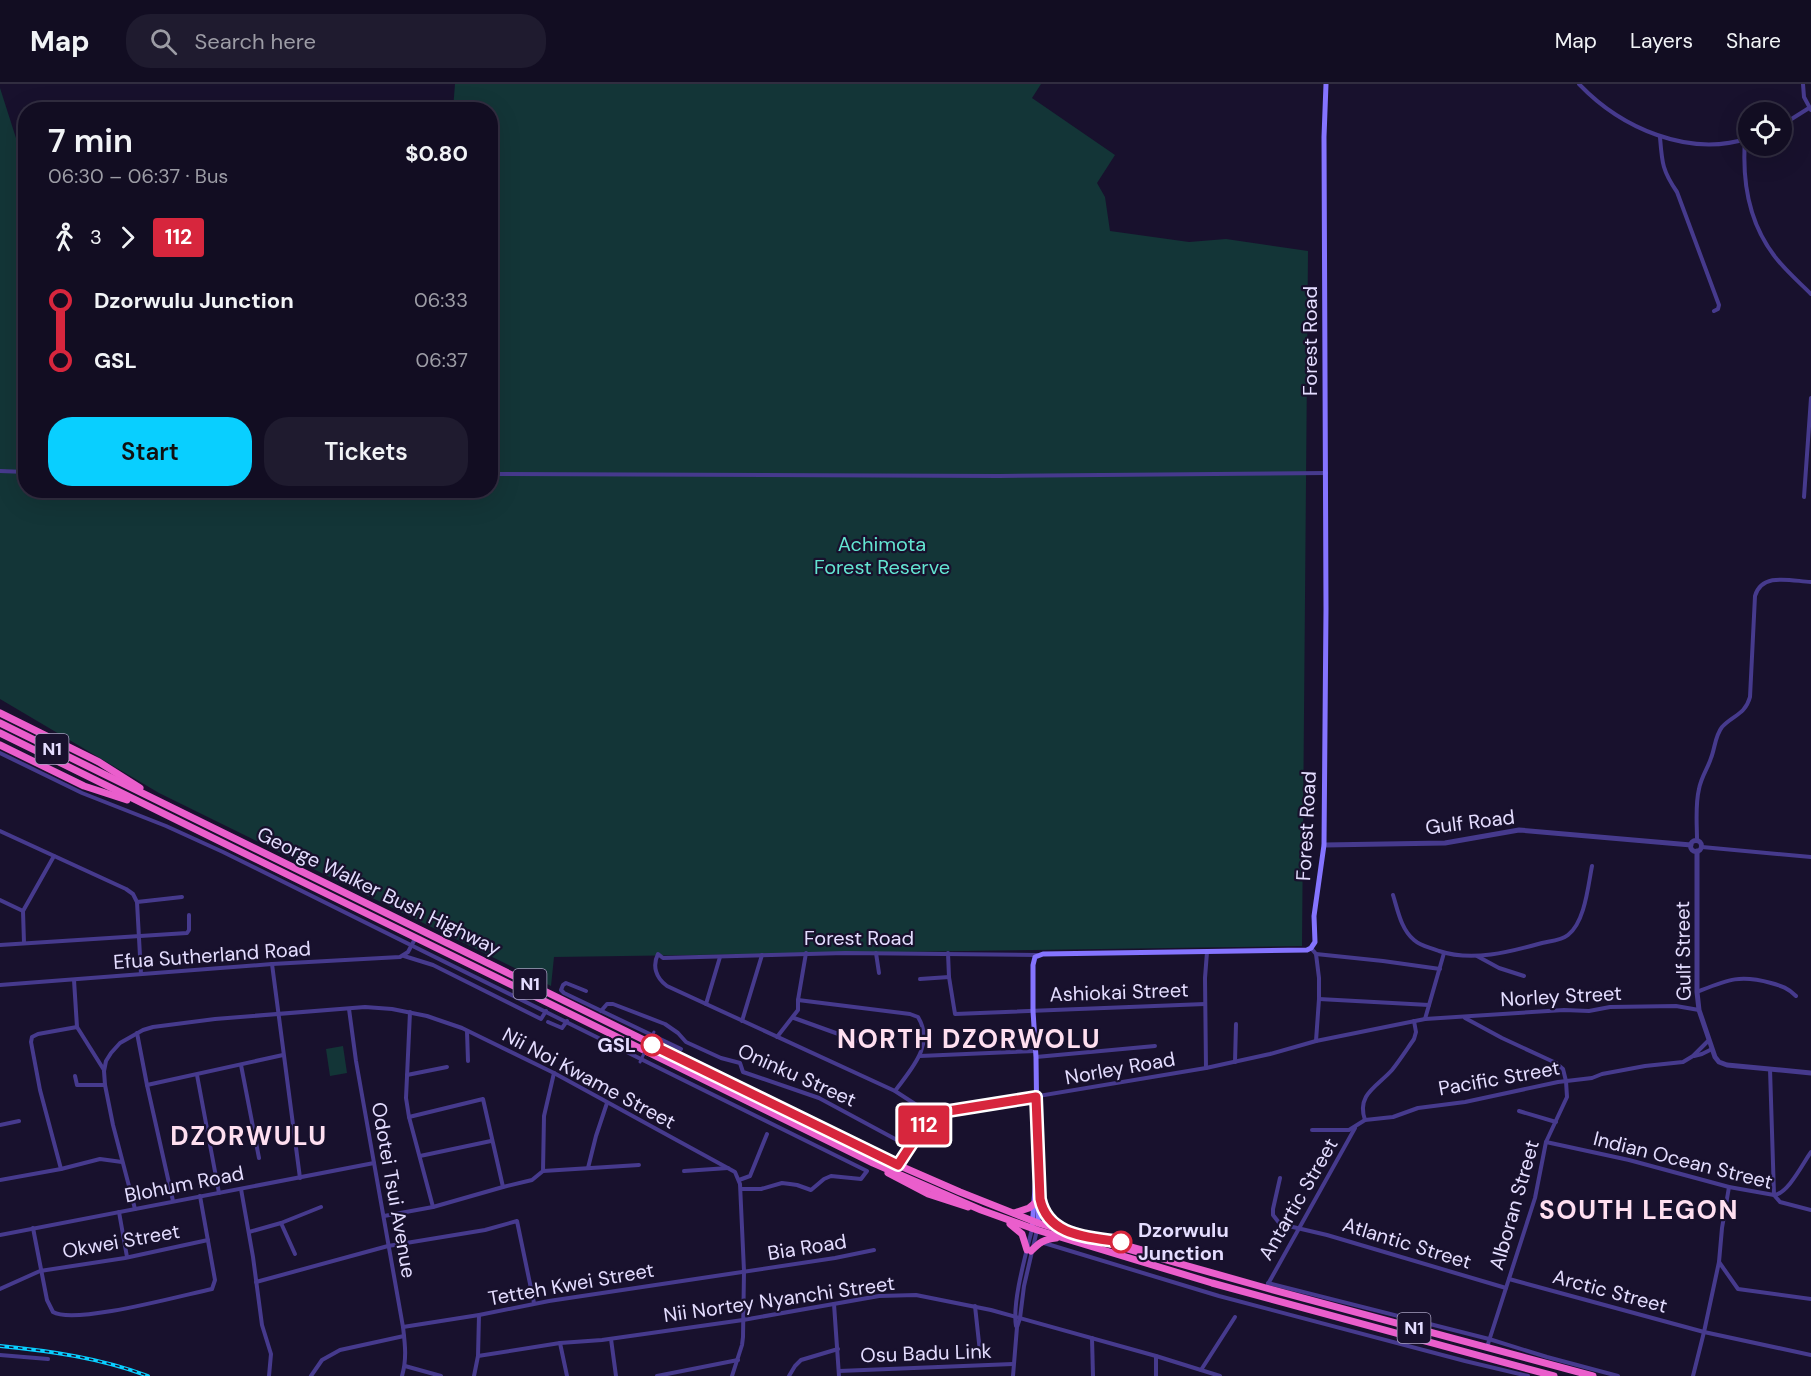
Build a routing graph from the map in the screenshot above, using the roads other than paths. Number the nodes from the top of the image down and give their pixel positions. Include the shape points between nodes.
1 (1326, 84) edge
2 (1579, 84) edge
3 (1803, 84) edge
4 (1810, 109) edge
5 (1792, 119) edge
6 (1660, 137) junction
7 (1738, 140) edge
8 (1746, 156) edge
9 (1811, 294) edge
10 (1714, 311) dead end
11 (1811, 398) edge
12 (0, 471) edge
13 (18, 471) edge
14 (1326, 473) junction
15 (498, 474) edge
16 (1803, 497) dead end
17 (1811, 582) edge
18 (0, 713) edge
19 (0, 723) edge
20 (0, 734) edge
21 (0, 745) edge
22 (0, 753) edge
23 (162, 803) junction
24 (145, 806) junction
25 (0, 831) edge
26 (1697, 840) junction
27 (1324, 845) junction
28 (1691, 845) junction
29 (1699, 849) junction
30 (54, 856) junction
31 (1811, 857) edge
32 (1592, 866) dead end
33 (1393, 896) dead end
34 (182, 897) dead end
35 (0, 900) edge
36 (137, 902) junction
37 (23, 910) junction
38 (189, 915) dead end
39 (139, 935) junction
40 (416, 937) junction
41 (24, 944) junction
42 (0, 945) edge
43 (412, 945) junction
44 (1311, 948) junction
45 (1208, 952) junction
46 (806, 953) junction
47 (876, 953) junction
48 (948, 953) junction
49 (1444, 953) junction
50 (1316, 954) junction
51 (762, 955) junction
52 (1037, 955) junction
53 (404, 956) junction
54 (1476, 956) junction
55 (720, 957) junction
56 (272, 964) junction
57 (1440, 969) junction
58 (879, 973) dead end
59 (141, 974) junction
60 (1524, 976) dead end
61 (949, 977) junction
62 (920, 979) dead end
63 (74, 980) junction
64 (0, 985) edge
65 (586, 991) dead end
66 (1697, 992) junction
67 (513, 995) junction
68 (1796, 996) dead end
69 (798, 999) junction
70 (1319, 999) junction
71 (509, 1003) junction
72 (706, 1004) junction
73 (1205, 1004) junction
74 (1429, 1005) junction
75 (349, 1009) junction
76 (1699, 1010) junction
77 (546, 1011) junction
78 (601, 1011) junction
79 (1033, 1011) junction
80 (410, 1012) junction
81 (278, 1013) junction
82 (1461, 1017) junction
83 (794, 1018) junction
84 (1425, 1018) junction
85 (567, 1021) junction
86 (742, 1021) junction
87 (1414, 1021) junction
88 (548, 1022) dead end
89 (1236, 1024) dead end
90 (77, 1028) junction
91 (467, 1031) junction
92 (137, 1032) junction
93 (654, 1032) dead end
94 (777, 1037) junction
95 (1317, 1041) junction
96 (1708, 1041) junction
97 (686, 1042) junction
98 (869, 1045) dead end
99 (1155, 1046) dead end
100 (681, 1049) junction
101 (1712, 1049) junction
102 (1036, 1054) junction
103 (283, 1055) junction
104 (920, 1056) junction
105 (1693, 1056) junction
106 (678, 1057) junction
107 (468, 1061) dead end
108 (640, 1062) dead end
109 (1236, 1062) junction
110 (241, 1065) junction
111 (447, 1067) dead end
112 (1206, 1068) junction
113 (1770, 1069) junction
114 (104, 1071) junction
115 (554, 1073) junction
116 (1811, 1073) edge
117 (197, 1075) junction
118 (407, 1075) junction
119 (75, 1076) dead end
120 (1566, 1081) junction
121 (105, 1085) junction
122 (147, 1085) junction
123 (895, 1091) junction
124 (1036, 1097) junction
125 (607, 1102) junction
126 (1519, 1110) dead end
127 (932, 1115) junction
128 (409, 1117) junction
129 (1365, 1120) junction
130 (19, 1121) dead end
131 (1556, 1122) junction
132 (0, 1125) edge
133 (1357, 1125) junction
134 (1312, 1130) dead end
135 (767, 1134) dead end
136 (491, 1141) junction
137 (1546, 1142) junction
138 (910, 1147) junction
139 (1811, 1152) edge
140 (420, 1156) junction
141 (259, 1158) dead end
142 (122, 1162) junction
143 (374, 1163) junction
144 (639, 1165) dead end
145 (898, 1165) junction
146 (588, 1168) junction
147 (729, 1168) junction
148 (62, 1169) junction
149 (543, 1171) junction
150 (684, 1171) dead end
151 (300, 1178) junction
152 (1280, 1178) dead end
153 (0, 1180) edge
154 (739, 1180) junction
155 (503, 1187) junction
156 (1730, 1187) junction
157 (241, 1189) junction
158 (741, 1190) junction
159 (219, 1193) junction
160 (1774, 1195) junction
161 (200, 1196) junction
162 (173, 1201) junction
163 (1037, 1201) junction
164 (321, 1207) dead end
165 (433, 1208) junction
166 (135, 1209) junction
167 (1811, 1209) edge
168 (118, 1212) junction
169 (1014, 1213) junction
170 (384, 1216) junction
171 (997, 1216) junction
172 (281, 1223) junction
173 (1035, 1226) junction
174 (1299, 1227) junction
175 (33, 1228) junction
176 (249, 1232) junction
177 (1068, 1232) junction
178 (0, 1235) edge
179 (1059, 1237) junction
180 (208, 1240) junction
181 (1040, 1242) junction
182 (388, 1246) junction
183 (874, 1250) dead end
184 (1029, 1251) junction
185 (295, 1254) dead end
186 (127, 1257) junction
187 (1719, 1262) junction
188 (40, 1271) junction
189 (744, 1271) junction
190 (1509, 1279) junction
191 (256, 1282) junction
192 (1267, 1286) junction
193 (1506, 1288) junction
194 (0, 1289) edge
195 (1811, 1299) edge
196 (534, 1304) junction
197 (834, 1304) junction
198 (975, 1306) junction
199 (479, 1315) junction
200 (1015, 1316) junction
201 (1234, 1317) dead end
202 (1020, 1318) junction
203 (743, 1320) junction
204 (403, 1327) junction
205 (1017, 1327) junction
206 (1704, 1332) junction
207 (404, 1336) junction
208 (1092, 1338) junction
209 (611, 1339) junction
210 (1489, 1339) junction
211 (560, 1343) junction
212 (1487, 1347) junction
213 (838, 1349) junction
214 (980, 1352) dead end
215 (0, 1355) edge
216 (1811, 1355) edge
217 (478, 1356) junction
218 (1156, 1356) junction
219 (48, 1359) dead end
220 (738, 1360) junction
221 (1013, 1364) junction
222 (405, 1366) junction
223 (1581, 1369) junction
224 (1201, 1370) junction
225 (839, 1374) edge
226 (269, 1376) edge
227 (311, 1376) edge
228 (402, 1376) edge
229 (441, 1376) edge
230 (474, 1376) edge
231 (567, 1376) edge
232 (616, 1376) edge
233 (657, 1376) edge
234 (732, 1376) edge
235 (789, 1376) edge
236 (1013, 1376) edge
237 (1093, 1376) edge
238 (1156, 1376) edge
239 (1220, 1376) edge
240 (1528, 1376) edge
241 (1554, 1376) edge
242 (1593, 1376) edge
243 (1618, 1376) edge
244 (1693, 1376) edge

1 - 14 main road, Forest Road
2 - 6 street via 1627,121
3 - 4 street
4 - 5 street
6 - 7 street via 1684,143
6 - 10 street via 1666,177 1677,192 1716,296 1719,307
8 - 9 street via 1747,199 1761,236 1776,259
11 - 16 street
12 - 13 street
14 - 15 street
14 - 27 main road, Forest Road
17 - 26 street via 1769,580 1757,588 1750,697 1742,713 1718,733 1698,790
18 - 23 highway via 99,762
19 - 23 highway, George Walker Bush Highway / N1
20 - 24 highway, George Walker Bush Highway / N1
21 - 24 highway via 84,786
22 - 43 street via 82,793 192,837
23 - 106 highway, George Walker Bush Highway / N1
24 - 40 highway, George Walker Bush Highway / N1
25 - 30 street
26 - 28 street
26 - 29 street
27 - 28 street, Gulf Road via 1445,843 1519,830
27 - 44 main road, Forest Road via 1314,916 1315,942
28 - 29 street via 1692,849
29 - 31 street
29 - 66 street, Gulf Street
30 - 36 street via 130,891
30 - 37 street
32 - 54 street via 1584,905 1568,935 1525,948
33 - 49 street via 1408,934 1426,948
34 - 36 street
35 - 37 street
36 - 39 street
37 - 41 street
38 - 39 street via 188,933
39 - 41 street
39 - 59 street
40 - 43 street
40 - 171 highway, George Walker Bush Highway / N1 via 873,1163 894,1178 928,1194
41 - 42 street
43 - 53 street
43 - 67 street
44 - 45 main road, Forest Road
44 - 50 street
45 - 52 main road, Forest Road
45 - 73 street
46 - 47 street, Forest Road
46 - 51 street, Forest Road
46 - 69 street
47 - 48 street, Forest Road
47 - 58 street
48 - 52 street, Forest Road
48 - 61 street
49 - 54 street
49 - 57 street
50 - 57 street
50 - 70 street
51 - 55 street, Forest Road
51 - 86 street
52 - 79 main road via 1033,965
53 - 56 street, Efua Sutherland Road
53 - 71 street via 433,965
54 - 60 street
55 - 72 street
55 - 72 street, Forest Road via 663,958 658,954 655,966 663,983
56 - 59 street, Efua Sutherland Road
56 - 81 street
57 - 74 street
59 - 63 street, Efua Sutherland Road
61 - 62 street
61 - 79 street, Ashiokai Street via 955,1014
63 - 64 street, Efua Sutherland Road
63 - 90 street
65 - 78 street via 566,983 561,990
66 - 68 street via 1746,977 1785,987
66 - 76 street, Gulf Street
67 - 71 street
67 - 77 street
69 - 83 street
69 - 104 street via 918,1017 925,1041
70 - 74 street
70 - 95 street
71 - 77 street via 541,1019
72 - 86 street
73 - 79 street, Ashiokai Street
73 - 112 street
74 - 84 street
75 - 80 street, Nii Noi Kwame Street
75 - 81 street, Nii Noi Kwame Street
75 - 143 street, Odotei Tsui Avenue
76 - 82 street, Norley Street via 1676,1006 1610,1007
76 - 96 street, Gulf Street
77 - 85 street
78 - 97 street, Oninku Street via 607,1004 613,1004 650,1017
78 - 100 street
79 - 102 main road
80 - 91 street, Nii Noi Kwame Street
80 - 118 street
81 - 92 street, Nii Noi Kwame Street
81 - 103 street
82 - 84 street, Norley Street
82 - 120 street via 1556,1063 1563,1069
83 - 94 street
83 - 98 street
84 - 87 street, Norley Road
85 - 88 street via 562,1028
85 - 158 street via 867,1171 861,1179 831,1176 811,1190 790,1184
86 - 94 street
87 - 95 street, Norley Road
87 - 129 street via 1414,1039 1365,1099 1361,1109
89 - 109 street
90 - 114 street
90 - 148 street via 38,1034 31,1042
91 - 107 street
91 - 115 street, Nii Noi Kwame Street
92 - 114 street via 111,1053
92 - 122 street
93 - 108 street, bridge
94 - 123 street
95 - 109 street, Norley Road
96 - 101 street, Gulf Street
96 - 105 street, Pacific Street
97 - 100 street
97 - 138 street, Oninku Street via 737,1061 743,1072 759,1079 819,1098
99 - 102 street
100 - 106 street
101 - 105 street, Pacific Street
101 - 113 street, Gulf Street via 1722,1064
102 - 104 street
102 - 124 main road
103 - 110 street
103 - 151 street
104 - 123 street
105 - 120 street, Pacific Street via 1683,1062
106 - 145 highway, George Walker Bush Highway / N1
109 - 112 street, Norley Road
110 - 117 street
110 - 141 street
111 - 118 street
112 - 124 street, Norley Road
113 - 116 street, Gulf Street
113 - 160 street
114 - 121 street
115 - 125 street, Nii Noi Kwame Street
115 - 149 street via 544,1116
117 - 122 street
117 - 159 street
118 - 128 street
119 - 121 street via 77,1085
120 - 129 street, Pacific Street
120 - 131 street, Alboran Street via 1567,1097
121 - 142 street
122 - 162 street
123 - 127 street
124 - 127 street, Norley Road
124 - 163 main road via 1040,1164
125 - 146 street
125 - 147 street, Nii Noi Kwame Street
126 - 131 street
127 - 138 street
128 - 136 street via 483,1099
128 - 140 street
129 - 133 street, Pacific Street
130 - 132 street
131 - 137 street, Alboran Street
133 - 134 street, Pacific Street via 1349,1130
133 - 174 street, Antartic Street
135 - 154 street via 750,1176
136 - 140 street
136 - 155 street
137 - 156 street, Indian Ocean Street
137 - 190 street, Alboran Street via 1535,1198
138 - 145 street
139 - 160 street via 1785,1189
140 - 165 street
142 - 148 street via 100,1159
142 - 166 street
143 - 151 street, Blohum Road
143 - 170 street, Odotei Tsui Avenue
144 - 146 street
145 - 169 highway, George Walker Bush Highway / N1
146 - 149 street
147 - 150 street
147 - 154 street, Nii Noi Kwame Street
148 - 153 street
149 - 155 street via 532,1180
151 - 157 street, Blohum Road
152 - 174 street, Atlantic Street via 1273,1215 1281,1224
154 - 158 street, Nii Noi Kwame Street
155 - 165 street
156 - 160 street, Indian Ocean Street
156 - 187 street
157 - 159 street, Blohum Road
157 - 176 street
158 - 189 street, Nii Noi Kwame Street
159 - 161 street, Blohum Road
160 - 167 street, Indian Ocean Street via 1780,1202
161 - 162 street, Blohum Road
161 - 180 street
162 - 166 street, Blohum Road
163 - 169 highway
163 - 173 main road
163 - 177 highway via 1047,1218
164 - 172 street
165 - 170 street
166 - 168 street, Blohum Road
168 - 175 street, Blohum Road
168 - 186 street
169 - 173 highway, George Walker Bush Highway / N1
170 - 182 street, Odotei Tsui Avenue
171 - 173 highway, George Walker Bush Highway / N1
171 - 184 highway via 1022,1234
172 - 176 street
172 - 185 street
173 - 177 highway, George Walker Bush Highway / N1
173 - 179 highway, George Walker Bush Highway / N1
173 - 184 street
174 - 192 street, Antartic Street
174 - 193 street, Atlantic Street
175 - 178 street, Blohum Road
175 - 188 street
176 - 191 street
177 - 192 highway, George Walker Bush Highway / N1 via 1121,1242 1196,1269
179 - 181 highway
179 - 241 highway, George Walker Bush Highway / N1
180 - 186 street, Okwei Street
180 - 188 street via 215,1280 212,1289 102,1313 64,1316 53,1312
181 - 184 highway
181 - 240 street via 1220,1296
182 - 191 street
182 - 196 street via 517,1221
182 - 204 street, Odotei Tsui Avenue
183 - 189 street, Bia Road
184 - 200 street
184 - 202 street
186 - 188 street, Okwei Street
187 - 195 street via 1738,1289
187 - 206 street
188 - 194 street, Okwei Street
189 - 196 street, Tetteh Kwei Street
189 - 203 street, Nii Noi Kwame Street
190 - 193 street, Alboran Street
190 - 206 street, Arctic Street
191 - 226 street via 271,1354
192 - 210 street
192 - 212 highway, N1
193 - 210 street, Alboran Street
196 - 199 street, Tetteh Kwei Street
197 - 198 street, Nii Nortey Nyanchi Street via 879,1296 916,1295
197 - 203 street, Nii Nortey Nyanchi Street
197 - 213 street
198 - 200 street, Nii Nortey Nyanchi Street
198 - 214 street
199 - 204 street, Tetteh Kwei Street
199 - 217 street
200 - 202 street, Nii Nortey Nyanchi Street
200 - 205 street
201 - 224 street
202 - 205 street
202 - 208 street, Nii Nortey Nyanchi Street
203 - 209 street, Nii Nortey Nyanchi Street
203 - 220 street, Nii Noi Kwame Street
204 - 207 street, Odotei Tsui Avenue
205 - 221 street
206 - 216 street
206 - 244 street
207 - 222 street, Odotei Tsui Avenue
207 - 227 street via 340,1350 322,1360
208 - 218 street, Nii Nortey Nyanchi Street
208 - 237 street
209 - 211 street, Nii Nortey Nyanchi Street
209 - 232 street
210 - 212 street, Alboran Street
210 - 223 street
211 - 217 street, Nii Nortey Nyanchi Street
211 - 231 street
212 - 223 highway, N1
213 - 225 street
213 - 235 street via 801,1360
215 - 219 street
217 - 230 street
218 - 224 street, Nii Nortey Nyanchi Street
218 - 238 street
220 - 233 street
220 - 234 street, Nii Noi Kwame Street
221 - 225 street, Osu Badu Link
221 - 236 street
222 - 228 street, Odotei Tsui Avenue
222 - 229 street
223 - 242 highway, N1
223 - 243 street
224 - 239 street, Nii Nortey Nyanchi Street

